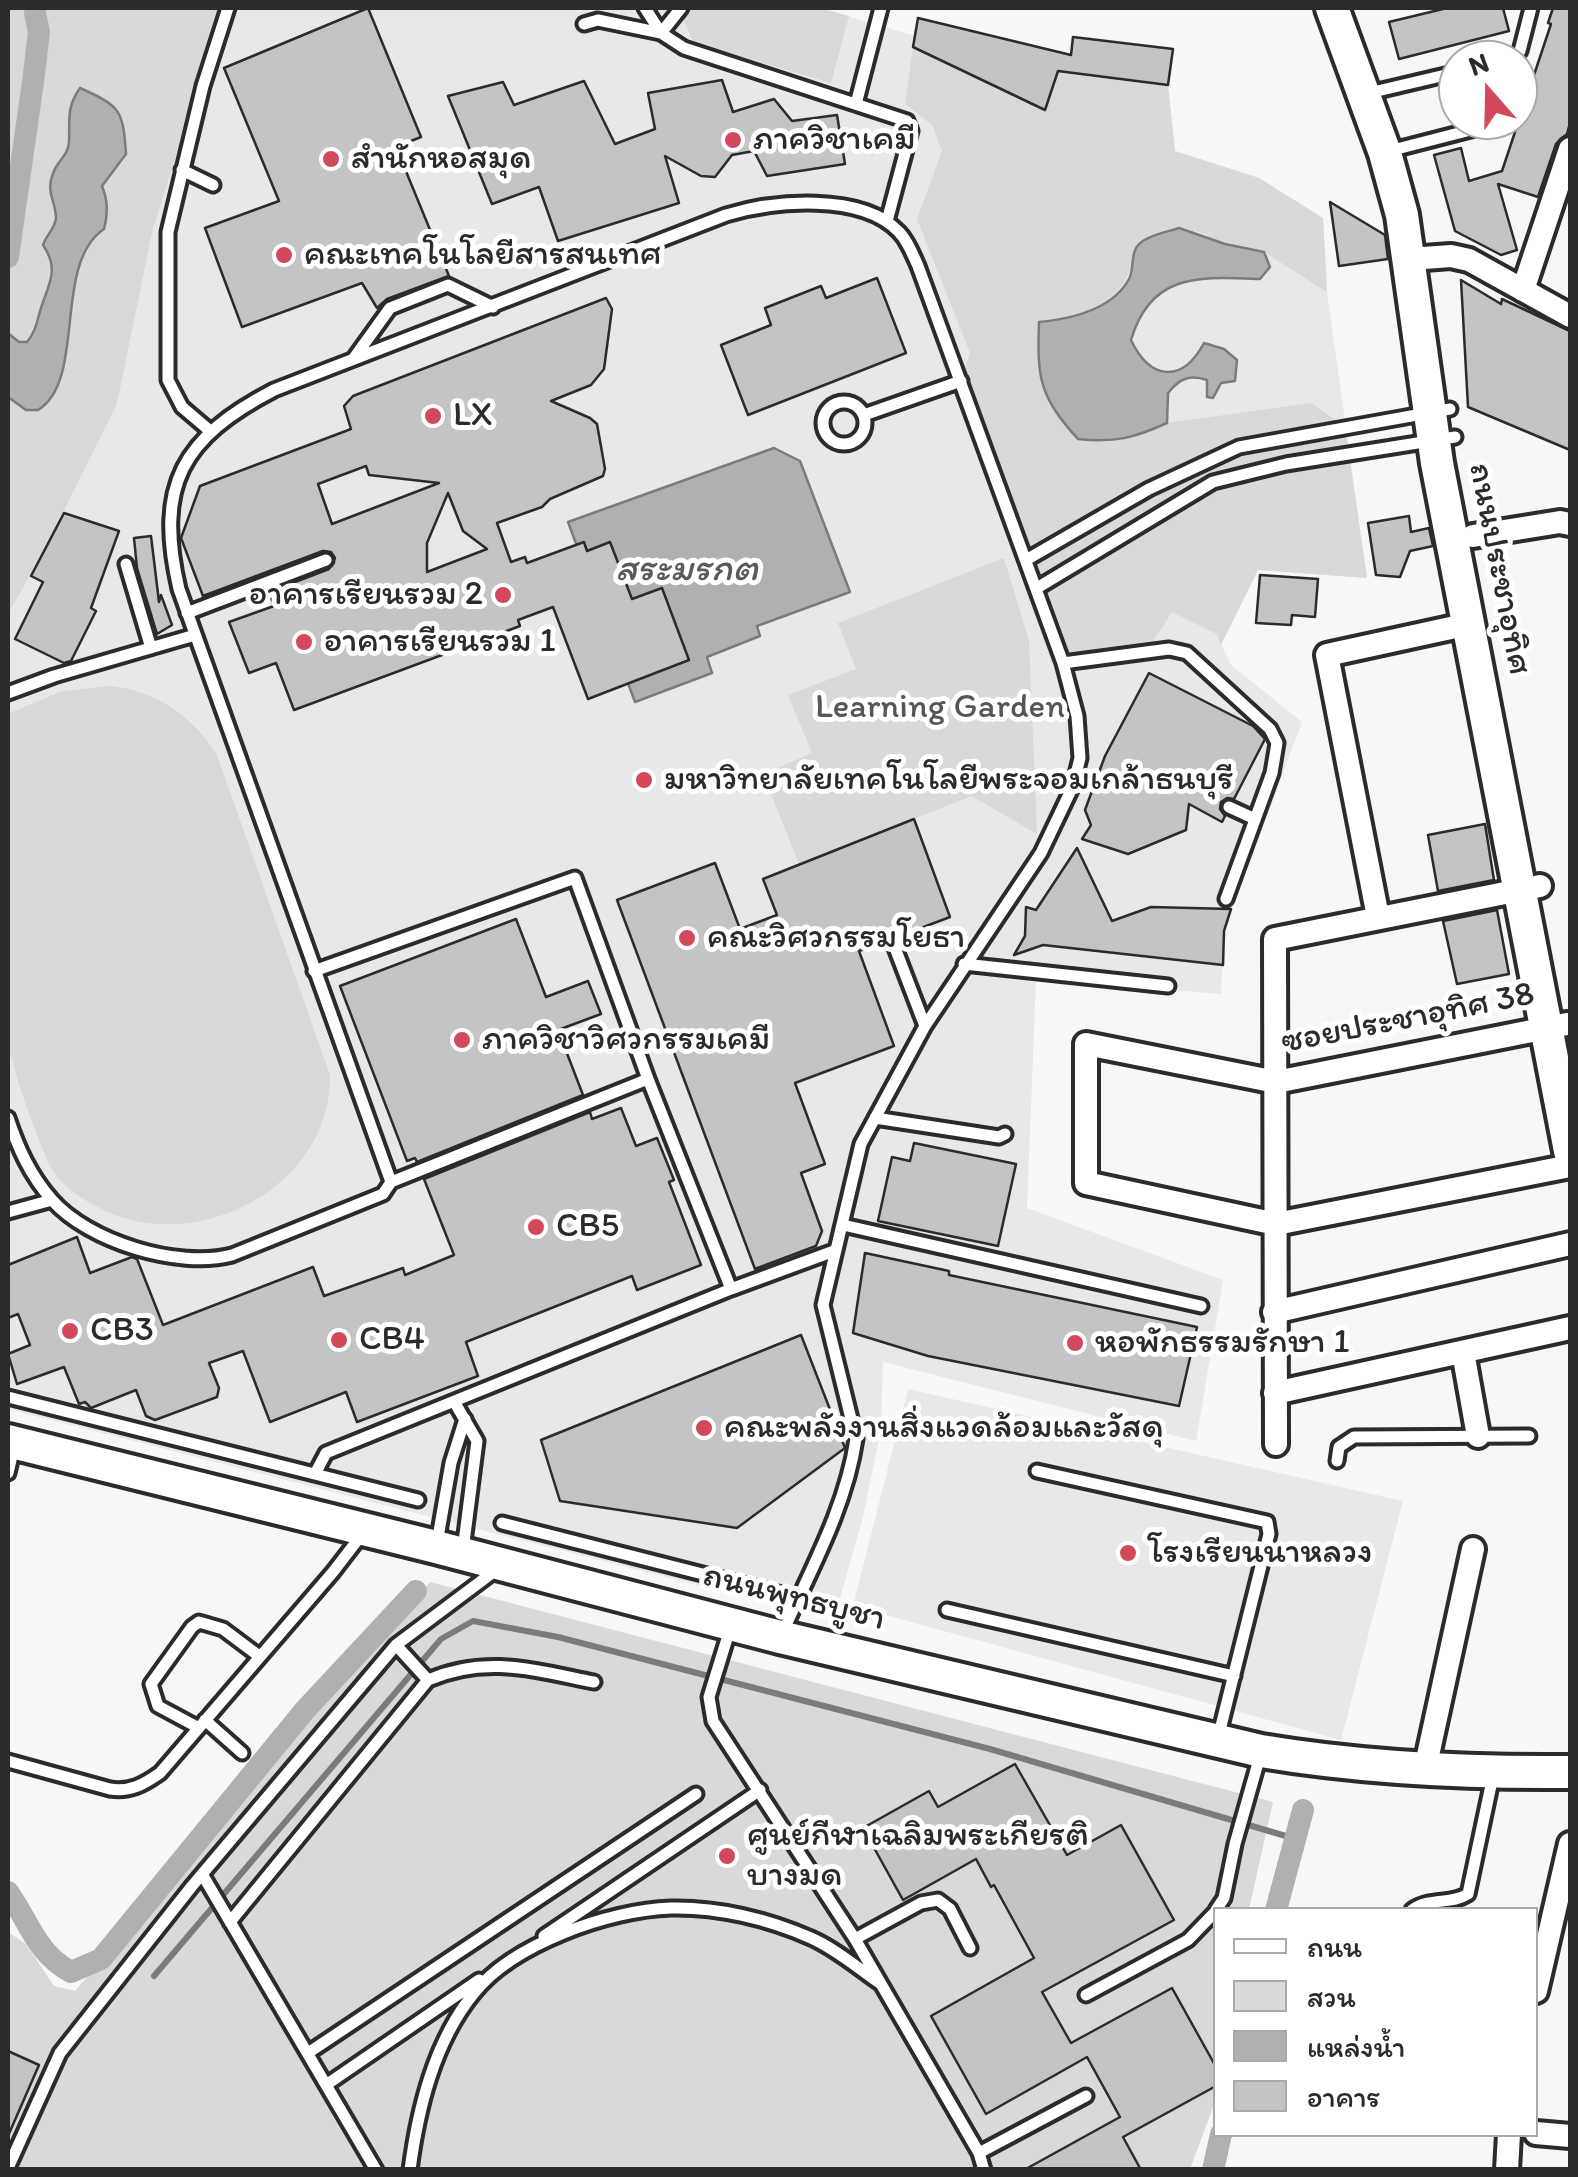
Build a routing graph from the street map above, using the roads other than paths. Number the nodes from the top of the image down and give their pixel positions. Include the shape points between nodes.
1 (228, 8) edge
2 (645, 8) edge
3 (681, 8) edge
4 (881, 8) edge
5 (1332, 8) edge
6 (1353, 8) edge
7 (1531, 8) edge
8 (584, 24) dead end
9 (661, 33) junction
10 (1523, 40) edge
11 (1438, 77) edge
12 (1374, 92) junction
13 (856, 104) junction
14 (1438, 138) edge
15 (1395, 149) junction
16 (1570, 149) edge
17 (182, 170) junction
18 (212, 185) dead end
19 (886, 221) junction
20 (1420, 258) junction
21 (1523, 290) junction
22 (493, 307) junction
23 (1570, 316) edge
24 (354, 358) junction
25 (960, 381) junction
26 (864, 415) dead end
27 (1442, 425) junction
28 (209, 430) junction
29 (1570, 524) edge
30 (1472, 536) junction
31 (326, 560) dead end
32 (1026, 560) junction
33 (126, 564) dead end
34 (1037, 588) junction
35 (187, 612) junction
36 (1469, 624) junction
37 (195, 635) junction
38 (151, 648) junction
39 (1063, 663) junction
40 (8, 694) edge
41 (1229, 807) dead end
42 (1255, 819) junction
43 (1530, 888) junction
44 (1226, 900) dead end
45 (1378, 918) junction
46 (892, 940) dead end
47 (964, 964) junction
48 (314, 971) junction
49 (1168, 986) dead end
50 (925, 1026) junction
51 (1561, 1031) edge
52 (1562, 1071) edge
53 (648, 1079) junction
54 (1276, 1082) junction
55 (8, 1118) edge
56 (875, 1118) junction
57 (1005, 1134) dead end
58 (1570, 1151) edge
59 (1570, 1166) edge
60 (391, 1182) junction
61 (52, 1200) junction
62 (8, 1212) edge
63 (1276, 1224) junction
64 (843, 1225) junction
65 (1570, 1244) edge
66 (834, 1251) junction
67 (731, 1289) junction
68 (1201, 1306) dead end
69 (1274, 1312) junction
70 (1570, 1328) edge
71 (1463, 1352) junction
72 (1275, 1392) junction
73 (8, 1396) edge
74 (455, 1402) junction
75 (465, 1420) junction
76 (1478, 1436) junction
77 (1529, 1436) dead end
78 (1276, 1444) dead end
79 (10, 1452) edge
80 (1338, 1461) dead end
81 (1036, 1471) dead end
82 (316, 1474) junction
83 (418, 1500) dead end
84 (502, 1523) dead end
85 (365, 1530) junction
86 (1473, 1549) dead end
87 (450, 1551) junction
88 (504, 1564) junction
89 (797, 1598) junction
90 (947, 1610) dead end
91 (732, 1625) junction
92 (780, 1638) junction
93 (396, 1645) junction
94 (259, 1656) junction
95 (424, 1675) junction
96 (1234, 1676) junction
97 (594, 1682) dead end
98 (202, 1724) junction
99 (1217, 1742) junction
100 (1261, 1751) junction
101 (242, 1753) dead end
102 (8, 1761) edge
103 (1426, 1769) junction
104 (1494, 1772) junction
105 (1570, 1772) edge
106 (760, 1790) junction
107 (696, 1794) dead end
108 (1570, 1844) edge
109 (202, 1874) junction
110 (1218, 1907) edge
111 (1417, 1907) edge
112 (1213, 1913) edge
113 (230, 1922) junction
114 (855, 1939) junction
115 (970, 1948) dead end
116 (517, 1954) junction
117 (1538, 1982) edge
118 (881, 1984) junction
119 (1086, 1995) dead end
120 (308, 2053) junction
121 (326, 2085) junction
122 (1086, 2096) dead end
123 (1538, 2133) edge
124 (1570, 2136) edge
125 (1510, 2137) edge
126 (979, 2153) junction
127 (8, 2168) edge
128 (376, 2170) edge
129 (410, 2170) edge
130 (984, 2170) edge
131 (1507, 2170) edge

1 - 17 lane
2 - 9 lane
3 - 9 lane
4 - 13 lane
5 - 12 main road, ถนนประชาอุทิศ
6 - 12 main road, ถนนประชาอุทิศ
7 - 10 lane
8 - 9 lane via 598,20
9 - 13 lane via 684,48
11 - 12 lane
12 - 15 main road, ถนนประชาอุทิศ
13 - 19 lane via 910,125
14 - 15 lane
15 - 20 main road, ถนนประชาอุทิศ
16 - 21 street
17 - 18 lane
17 - 28 lane via 168,232 166,364 182,406
19 - 22 lane via 835,206 745,210
19 - 25 lane via 902,234 918,266
20 - 21 street via 1469,260
20 - 27 main road, ถนนประชาอุทิศ
21 - 23 street
22 - 24 lane
22 - 24 lane via 448,284 390,308
24 - 28 lane via 274,390
25 - 26 lane
25 - 32 lane
27 - 30 main road, ถนนประชาอุทิศ
27 - 32 lane via 1239,447 1149,489
27 - 34 lane via 1213,482
27 - 36 main road, ถนนประชาอุทิศ
28 - 35 lane via 178,481 170,527
29 - 30 street
30 - 43 main road, ถนนประชาอุทิศ
31 - 35 lane
32 - 34 lane
33 - 38 lane
34 - 39 lane
35 - 37 lane
36 - 43 main road, ถนนประชาอุทิศ
36 - 45 street via 1327,654
37 - 38 lane
37 - 48 lane
38 - 40 lane
39 - 42 lane via 1169,649 1194,659 1277,743
39 - 47 lane via 1080,735 1073,786 1041,853
41 - 42 lane
42 - 44 lane
43 - 45 street
43 - 51 main road, ถนนประชาอุทิศ
45 - 54 street via 1275,939
46 - 50 lane
47 - 49 lane
47 - 50 lane
48 - 53 lane via 575,878
48 - 60 lane
50 - 56 lane
51 - 52 main road, ถนนประชาอุทิศ
51 - 54 street, ซอยประชาอุทิศ 38
52 - 58 main road, ถนนประชาอุทิศ
53 - 60 lane
53 - 67 lane
54 - 63 street
54 - 63 street, ซอยประชาอุทิศ 38 via 1086,1044 1086,1183
55 - 61 lane via 22,1158
56 - 57 lane
56 - 64 lane via 861,1144
59 - 63 street
60 - 61 lane via 383,1194 207,1260 149,1252 95,1232
61 - 62 lane
63 - 69 street
64 - 66 lane
64 - 68 lane
65 - 69 street
66 - 67 lane
66 - 89 lane via 823,1305 856,1439 846,1488
67 - 74 lane
69 - 72 street
70 - 71 street
71 - 72 street
71 - 76 street
72 - 78 street
73 - 82 lane
74 - 75 lane
74 - 82 lane via 326,1453
75 - 87 lane via 451,1464
75 - 87 lane via 477,1440
76 - 77 lane
76 - 80 lane via 1354,1437 1339,1448
79 - 85 main road, ถนนพุทธบูชา
81 - 96 lane via 1267,1522
82 - 83 lane
84 - 89 lane
85 - 87 main road, ถนนพุทธบูชา
85 - 94 lane
86 - 103 street
87 - 88 main road, ถนนพุทธบูชา
88 - 91 main road, ถนนพุทธบูชา
88 - 93 lane
89 - 92 lane
90 - 96 lane
91 - 92 main road, ถนนพุทธบูชา
91 - 106 lane via 709,1698 722,1739
92 - 99 main road, ถนนพุทธบูชา
93 - 95 lane
93 - 109 lane
94 - 98 lane
94 - 98 lane via 210,1623 192,1627 151,1684 158,1706
95 - 97 lane via 481,1664
95 - 113 lane
96 - 99 lane
98 - 101 lane
98 - 102 lane via 160,1773 124,1791
99 - 100 main road, ถนนพุทธบูชา
100 - 103 main road, ถนนพุทธบูชา
100 - 110 lane
103 - 104 main road, ถนนพุทธบูชา
104 - 105 main road, ถนนพุทธบูชา
104 - 111 lane via 1468,1894
106 - 114 lane
106 - 116 lane
107 - 120 lane
108 - 117 street
109 - 113 lane
109 - 127 lane via 60,2053
112 - 119 lane via 1188,1940
113 - 120 lane
114 - 115 lane via 938,1900 950,1908
114 - 118 lane
116 - 118 lane via 606,1920 668,1908 716,1910 814,1939
116 - 121 lane
116 - 129 lane via 476,1990 452,2024 416,2121
118 - 126 lane
120 - 121 lane
121 - 128 lane
122 - 126 lane
123 - 124 street
125 - 131 street
126 - 130 lane

